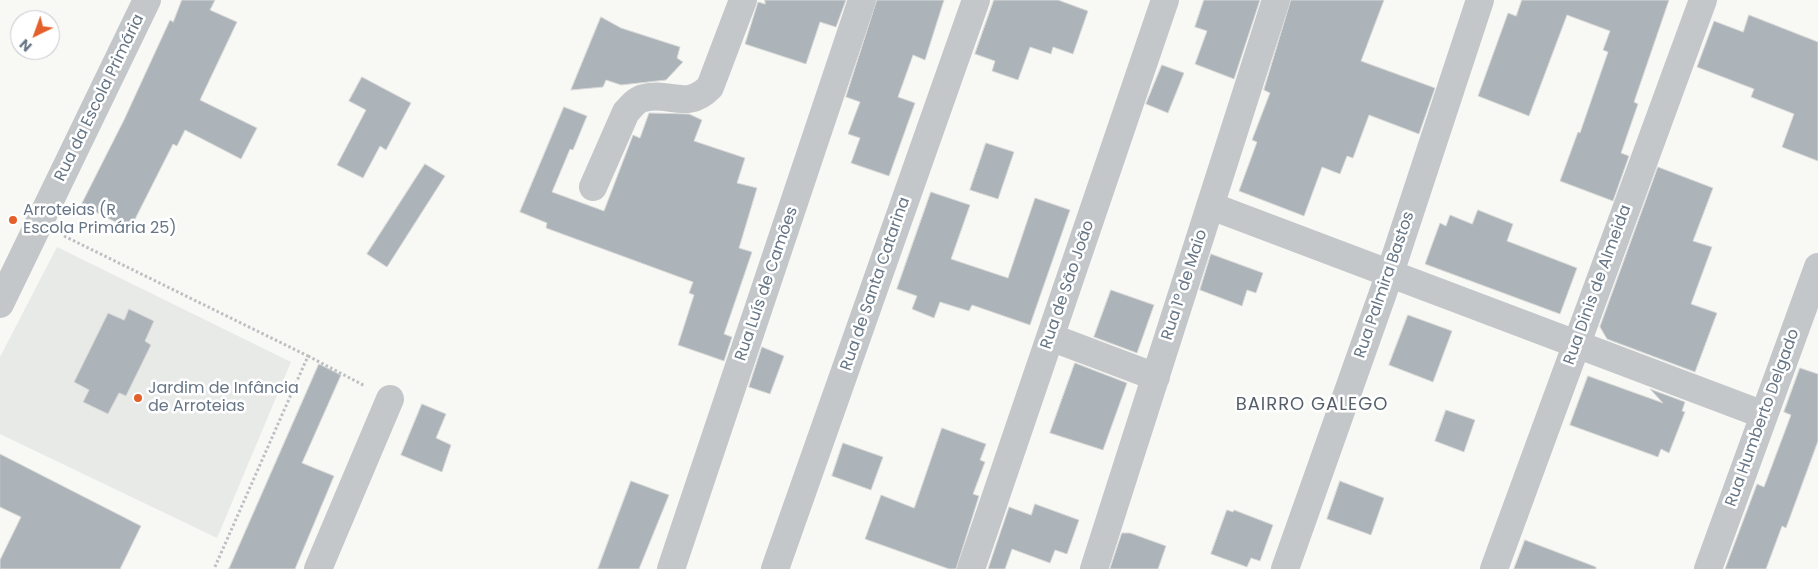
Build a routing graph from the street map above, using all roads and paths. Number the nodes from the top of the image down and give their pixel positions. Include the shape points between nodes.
1 (147, 0) edge
2 (744, 0) edge
3 (862, 0) edge
4 (976, 0) edge
5 (1165, 0) edge
6 (1276, 0) edge
7 (1480, 0) edge
8 (1703, 0) edge
9 (593, 187) dead end
10 (1210, 206) junction
11 (39, 224) junction
12 (1818, 266) edge
13 (1390, 273) junction
14 (0, 304) edge
15 (1050, 337) junction
16 (1576, 344) junction
17 (308, 356) junction
18 (1156, 376) junction
19 (390, 399) joint
20 (1764, 415) junction
21 (214, 569) edge
22 (318, 569) edge
23 (671, 569) edge
24 (775, 569) edge
25 (971, 569) edge
26 (1094, 569) edge
27 (1285, 569) edge
28 (1494, 569) edge
29 (1708, 569) edge

1 - 11 street, Rua da Escola Primária
2 - 9 street via 710,86 693,99 644,98 634,103 626,112
3 - 23 street, Rua Luís de Camões
4 - 24 street, Rua de Santa Catarina
5 - 15 street, Rua de São João
6 - 10 street, Rua 1º de Maio
7 - 13 street, Rua Palmira Bastos
8 - 16 street, Rua Dinis de Almeida
10 - 13 street
10 - 18 street, Rua 1º de Maio
11 - 14 street, Rua da Escola Primária
11 - 17 path
12 - 20 street, Rua Humberto Delgado
13 - 16 street
13 - 27 street, Rua Palmira Bastos
15 - 18 street
15 - 25 street, Rua de São João
16 - 20 street
16 - 28 street, Rua Dinis de Almeida
17 - 19 path
17 - 21 path
18 - 26 street, Rua 1º de Maio
19 - 22 street
20 - 29 street, Rua Humberto Delgado

